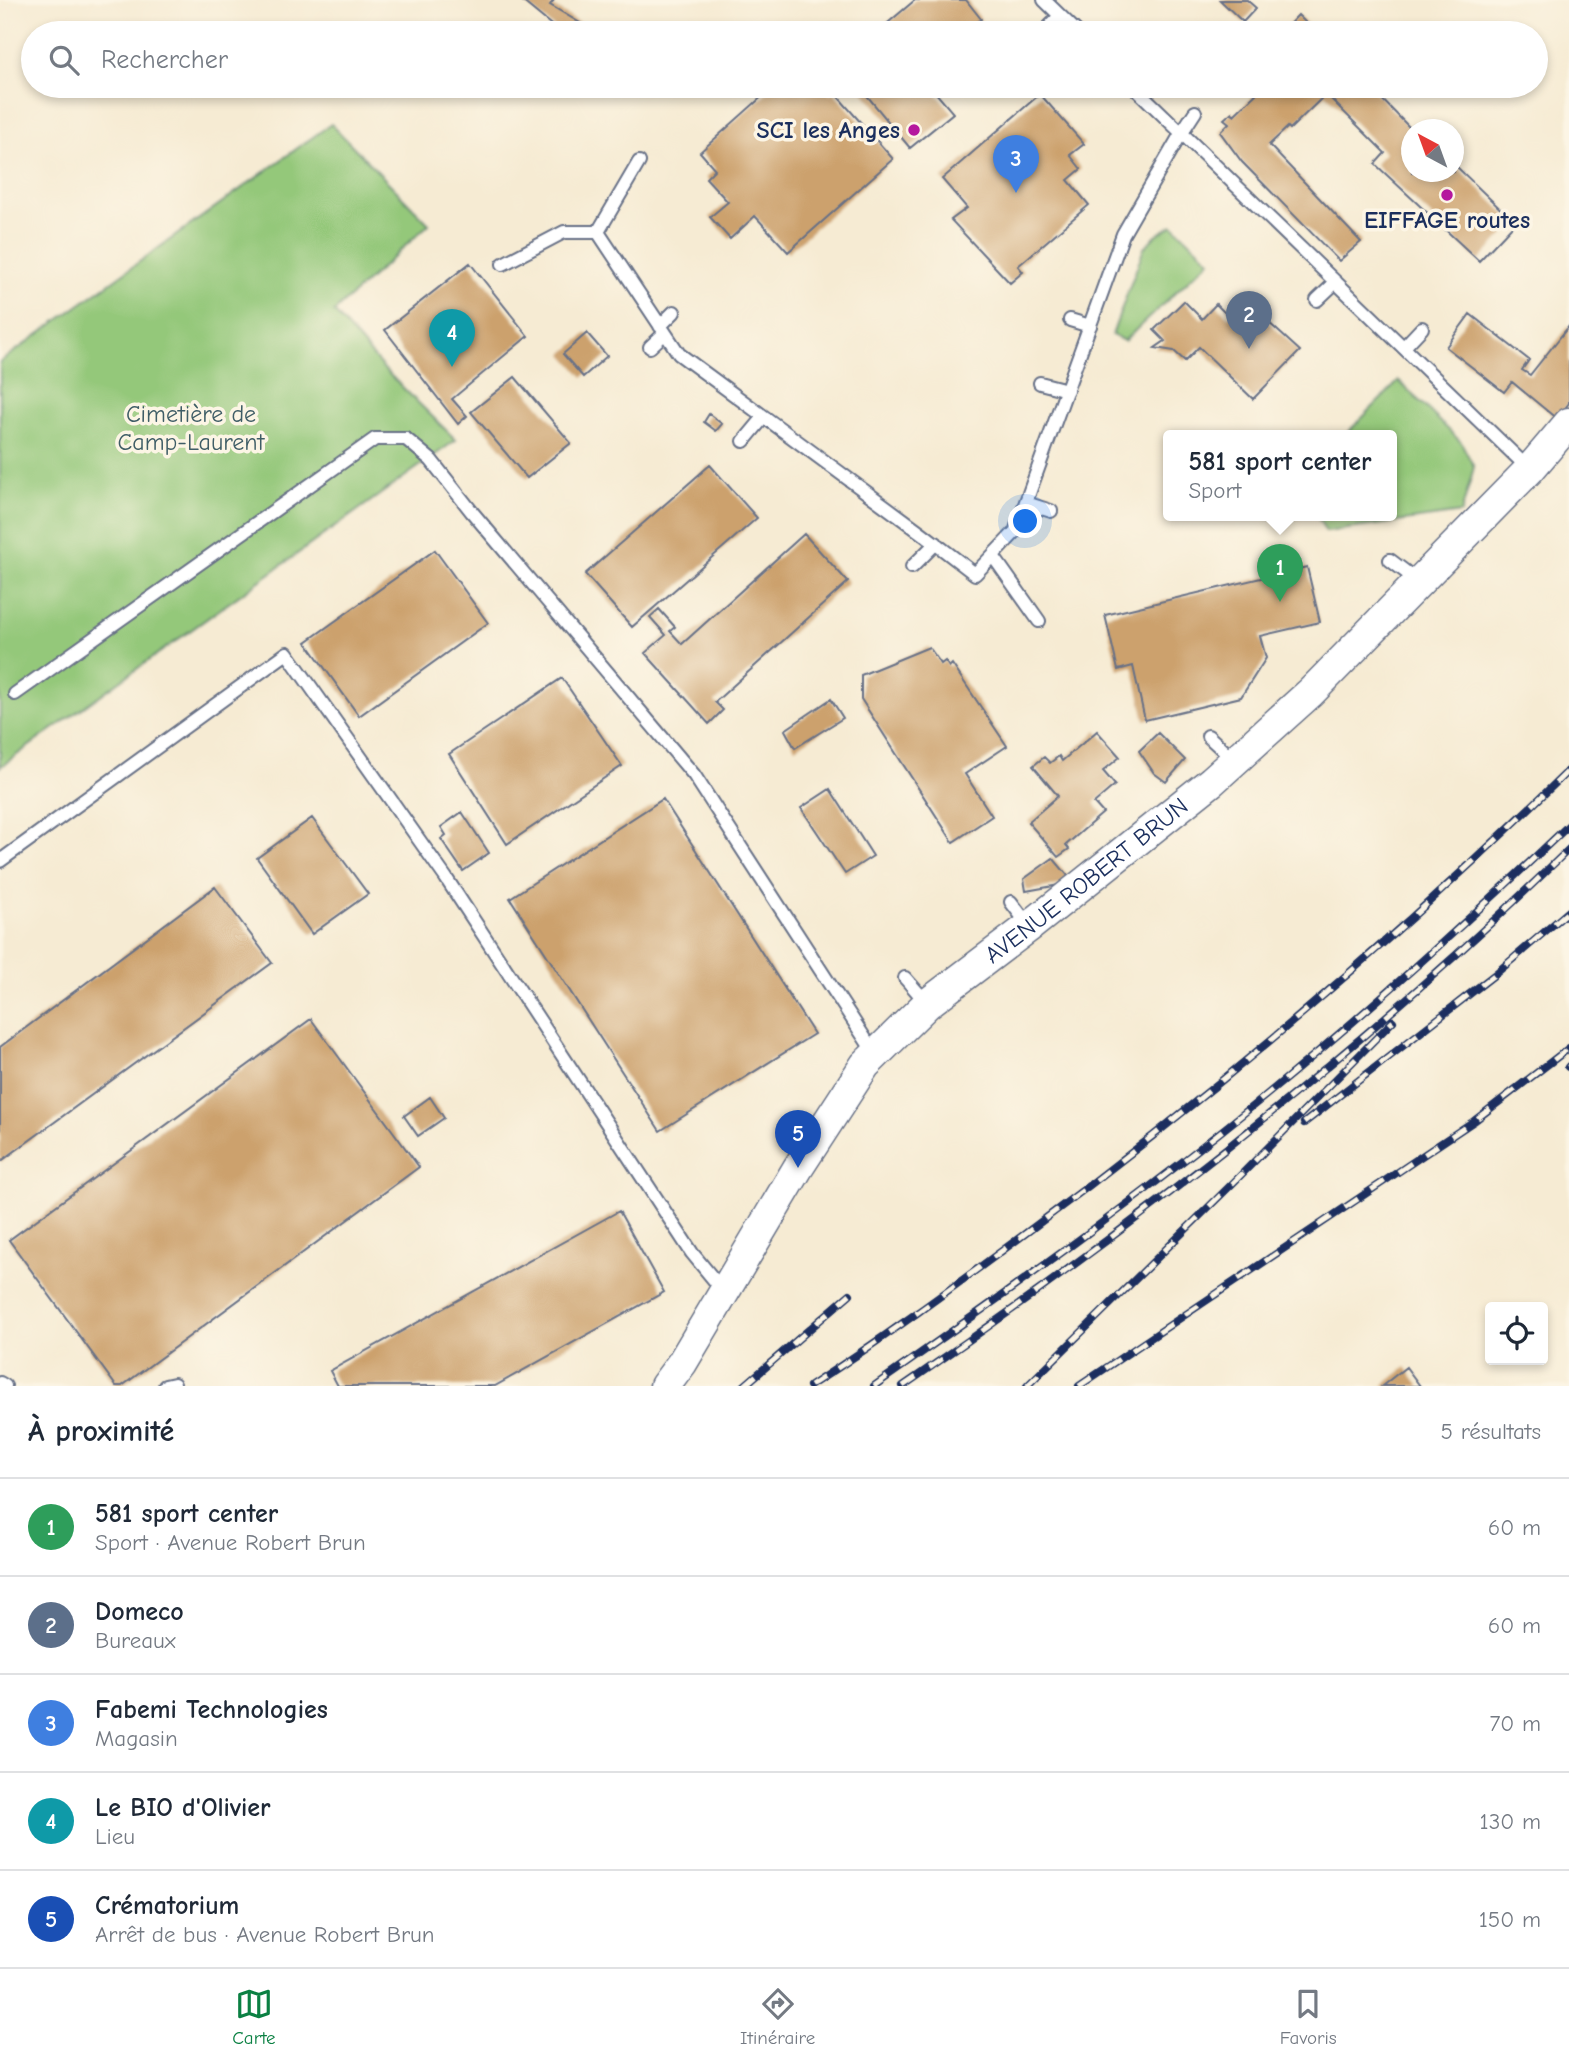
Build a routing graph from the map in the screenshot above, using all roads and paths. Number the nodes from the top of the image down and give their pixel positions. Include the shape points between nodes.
1 (1044, 0) edge
2 (1060, 16) junction
3 (1055, 21) edge
4 (1065, 21) edge
5 (1146, 98) edge
6 (1195, 112) dead end
7 (1181, 132) junction
8 (639, 162) dead end
9 (598, 232) junction
10 (503, 264) dead end
11 (1336, 282) junction
12 (1317, 300) dead end
13 (674, 312) dead end
14 (1070, 320) dead end
15 (1090, 326) junction
16 (1422, 328) dead end
17 (662, 329) junction
18 (650, 347) dead end
19 (1404, 347) junction
20 (1040, 383) dead end
21 (1067, 390) junction
22 (764, 416) junction
23 (1569, 423) edge
24 (744, 441) dead end
25 (1530, 469) junction
26 (1026, 503) junction
27 (1051, 511) dead end
28 (936, 543) junction
29 (993, 556) junction
30 (1390, 560) dead end
31 (912, 568) dead end
32 (1420, 582) junction
33 (1039, 621) dead end
34 (15, 694) dead end
35 (1208, 736) dead end
36 (1234, 761) junction
37 (0, 861) edge
38 (1011, 902) dead end
39 (1030, 926) junction
40 (905, 978) dead end
41 (928, 1004) junction
42 (875, 1055) junction
43 (724, 1292) junction
44 (0, 1383) edge
45 (5, 1386) edge
46 (666, 1386) edge

1 - 2 lane
2 - 3 lane
2 - 4 lane
5 - 7 lane
6 - 7 lane
7 - 11 lane
7 - 15 lane via 1123,234
8 - 9 lane
9 - 10 lane via 564,232
9 - 17 lane
11 - 12 lane
11 - 19 lane
13 - 17 lane
14 - 15 lane
15 - 21 lane
16 - 19 lane
17 - 18 lane
17 - 22 lane via 679,354
19 - 25 lane
20 - 21 lane
21 - 26 lane
22 - 24 lane
22 - 28 lane
23 - 25 street, AVENUE ROBERT BRUN
25 - 32 street, AVENUE ROBERT BRUN
26 - 27 lane
26 - 29 lane via 1015,532
28 - 29 lane via 975,574
28 - 31 lane
29 - 33 lane
30 - 32 lane
32 - 36 street, AVENUE ROBERT BRUN via 1311,692
34 - 42 lane via 375,439 406,439 431,460 694,775
35 - 36 lane
36 - 39 street, AVENUE ROBERT BRUN
37 - 43 lane via 287,653 446,878 692,1253
38 - 39 lane
39 - 41 street, AVENUE ROBERT BRUN
40 - 41 lane
41 - 42 street, AVENUE ROBERT BRUN
42 - 43 street, AVENUE ROBERT BRUN via 835,1108
43 - 46 street, AVENUE ROBERT BRUN
44 - 45 lane

